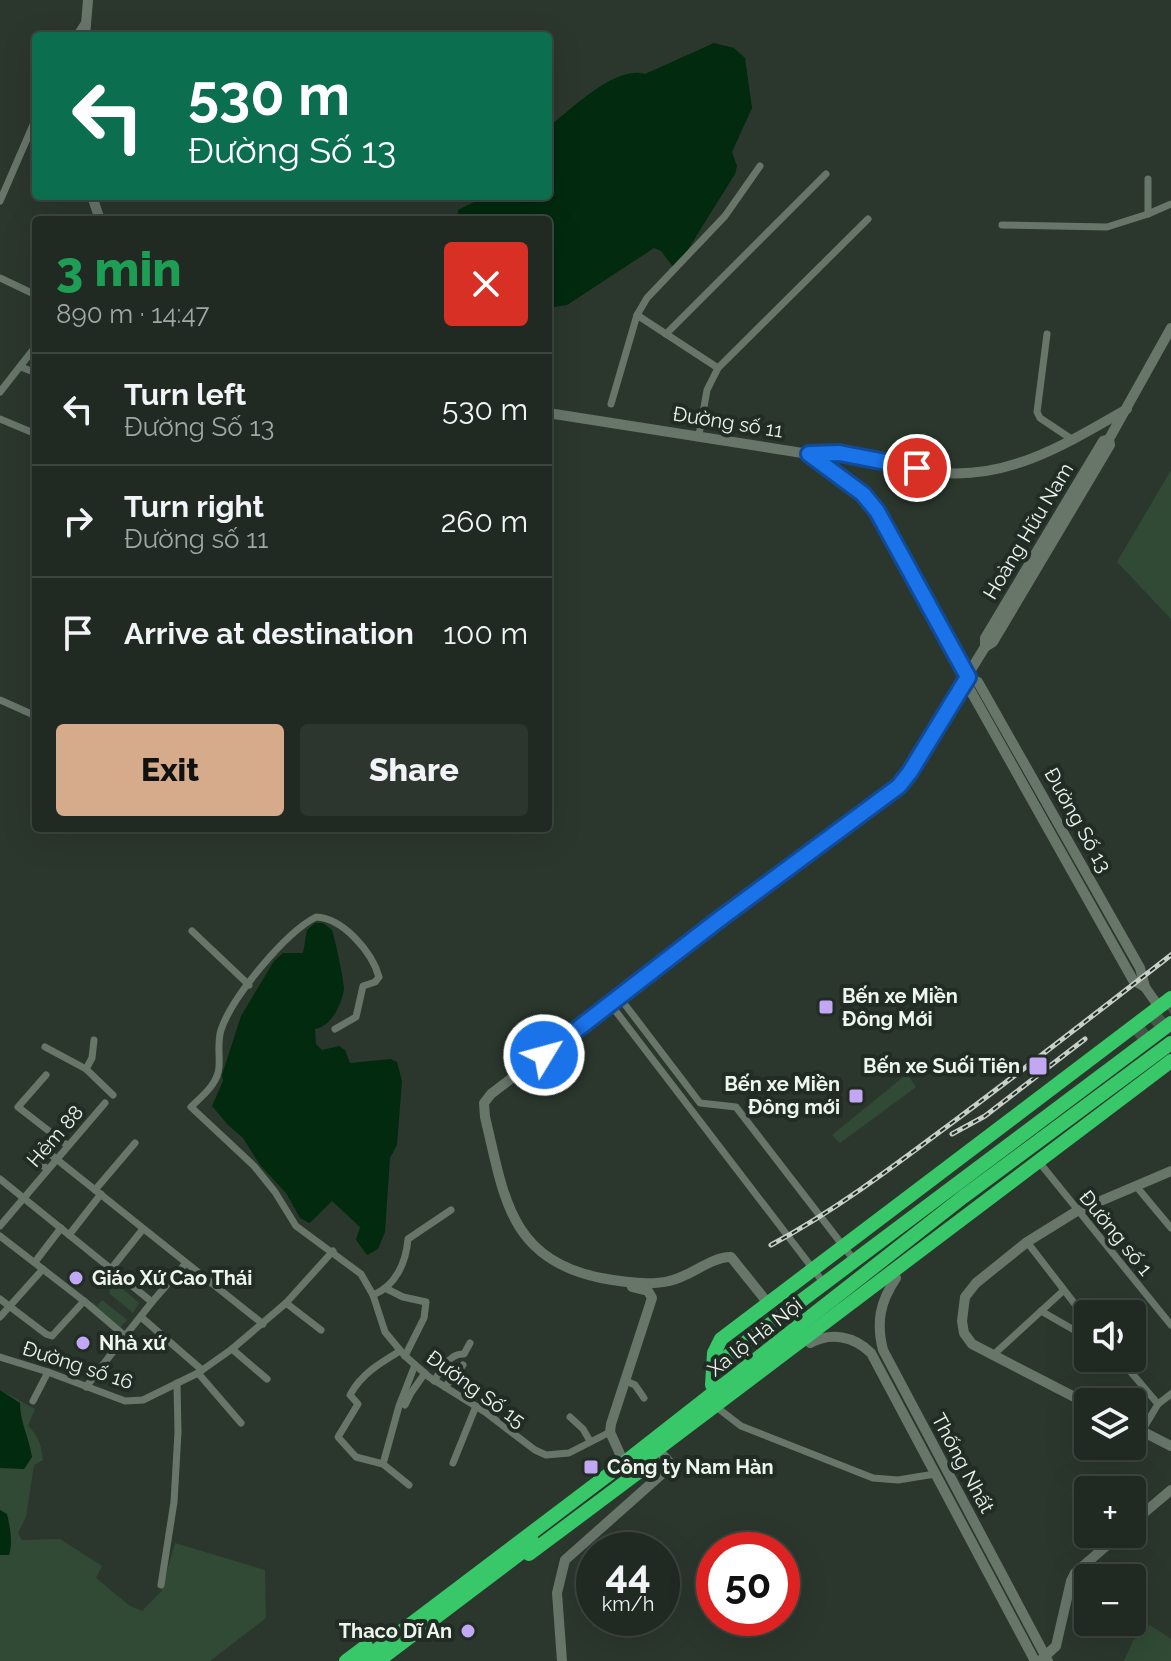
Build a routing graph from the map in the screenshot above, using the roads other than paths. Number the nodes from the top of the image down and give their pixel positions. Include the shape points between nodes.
1 (88, 0) edge
2 (86, 20) junction
3 (78, 32) edge
4 (85, 32) edge
5 (32, 127) edge
6 (760, 166) dead end
7 (826, 174) dead end
8 (1148, 179) dead end
9 (0, 201) edge
10 (1171, 204) edge
11 (1148, 214) junction
12 (868, 219) dead end
13 (1002, 225) dead end
14 (0, 278) edge
15 (32, 293) edge
16 (637, 315) junction
17 (1171, 328) edge
18 (666, 334) junction
19 (1047, 334) dead end
20 (1171, 341) edge
21 (32, 352) edge
22 (21, 367) junction
23 (718, 368) junction
24 (32, 371) edge
25 (0, 392) edge
26 (1137, 393) junction
27 (611, 404) dead end
28 (1127, 409) junction
29 (552, 414) edge
30 (0, 419) edge
31 (1095, 427) junction
32 (32, 432) edge
33 (699, 435) junction
34 (1109, 439) junction
35 (1073, 440) junction
36 (809, 454) junction
37 (968, 677) junction
38 (0, 700) edge
39 (32, 714) edge
40 (192, 931) dead end
41 (249, 985) junction
42 (633, 985) junction
43 (615, 1001) junction
44 (1165, 1003) edge
45 (1171, 1024) edge
46 (335, 1029) dead end
47 (1134, 1035) tunnel mouth
48 (94, 1040) dead end
49 (1171, 1043) edge
50 (45, 1047) dead end
51 (1171, 1061) edge
52 (86, 1069) junction
53 (1171, 1071) edge
54 (46, 1075) dead end
55 (113, 1095) dead end
56 (105, 1103) dead end
57 (135, 1143) dead end
58 (67, 1145) junction
59 (40, 1146) dead end
60 (31, 1155) dead end
61 (973, 1157) dead end
62 (57, 1158) junction
63 (1041, 1164) junction
64 (47, 1169) junction
65 (1171, 1171) edge
66 (0, 1179) edge
67 (1136, 1186) junction
68 (98, 1192) junction
69 (23, 1198) junction
70 (451, 1210) dead end
71 (1077, 1211) junction
72 (0, 1226) edge
73 (881, 1226) dead end
74 (61, 1228) junction
75 (1171, 1228) edge
76 (143, 1229) junction
77 (955, 1229) junction
78 (69, 1235) junction
79 (0, 1236) edge
80 (866, 1236) dead end
81 (1027, 1242) junction
82 (843, 1245) junction
83 (333, 1251) junction
84 (854, 1260) junction
85 (35, 1262) junction
86 (185, 1264) junction
87 (812, 1268) junction
88 (43, 1269) junction
89 (111, 1269) junction
90 (896, 1278) junction
91 (823, 1282) junction
92 (387, 1289) junction
93 (797, 1289) dead end
94 (1063, 1291) junction
95 (373, 1295) junction
96 (0, 1299) edge
97 (84, 1301) junction
98 (152, 1302) junction
99 (767, 1302) junction
100 (286, 1303) junction
101 (1074, 1304) edge
102 (854, 1305) junction
103 (9, 1306) junction
104 (1041, 1311) junction
105 (0, 1317) edge
106 (141, 1317) junction
107 (263, 1324) junction
108 (1171, 1325) edge
109 (321, 1330) dead end
110 (1074, 1330) edge
111 (125, 1336) junction
112 (470, 1343) dead end
113 (810, 1343) junction
114 (232, 1349) junction
115 (403, 1353) junction
116 (992, 1356) junction
117 (0, 1357) edge
118 (713, 1360) junction
119 (882, 1361) junction
120 (415, 1365) junction
121 (463, 1365) dead end
122 (48, 1372) junction
123 (200, 1372) junction
124 (1131, 1372) edge
125 (425, 1373) junction
126 (267, 1379) dead end
127 (624, 1380) junction
128 (434, 1381) junction
129 (177, 1383) junction
130 (86, 1387) junction
131 (445, 1387) junction
132 (1171, 1394) edge
133 (1074, 1397) edge
134 (644, 1398) dead end
135 (716, 1399) junction
136 (33, 1401) dead end
137 (1158, 1404) junction
138 (405, 1405) dead end
139 (476, 1406) junction
140 (570, 1417) dead end
141 (1146, 1418) edge
142 (241, 1423) dead end
143 (610, 1432) junction
144 (1146, 1433) edge
145 (590, 1441) junction
146 (1171, 1446) edge
147 (660, 1452) junction
148 (623, 1458) junction
149 (453, 1463) dead end
150 (383, 1464) junction
151 (935, 1474) junction
152 (409, 1485) dead end
153 (1171, 1490) edge
154 (1146, 1511) edge
155 (1104, 1548) edge
156 (161, 1585) dead end
157 (393, 1655) edge
158 (355, 1660) edge
159 (1042, 1660) edge
160 (378, 1661) edge
161 (562, 1661) edge

1 - 2 main road
2 - 3 street
2 - 4 main road
5 - 9 street
6 - 16 street via 725,216
7 - 18 street
8 - 11 street
10 - 11 street
11 - 13 street via 1107,227
12 - 23 street
14 - 15 street
16 - 18 street
16 - 27 street
17 - 26 main road, Hoàng Hữu Nam
18 - 23 street
19 - 35 street via 1037,412
20 - 26 main road, Hoàng Hữu Nam
21 - 22 street
22 - 24 street
22 - 25 street
23 - 33 street via 707,390
26 - 28 main road, Hoàng Hữu Nam
28 - 31 main road, Đường số 11
28 - 34 main road, Hoàng Hữu Nam
29 - 33 main road, Đường số 11
30 - 32 street
31 - 34 main road
31 - 35 main road, Đường số 11
33 - 36 main road, Đường số 11
34 - 37 main road, Hoàng Hữu Nam
35 - 36 main road, Đường số 11 via 1003,469 971,473 942,473 839,453
36 - 37 main road, Đường Số 13 via 863,494 877,511
37 - 42 main road, Hoàng Hữu Nam via 899,786
37 - 44 main road, Đường Số 13 via 969,688 1088,888 1133,980
38 - 39 street
40 - 41 street
41 - 46 street, Đường Số 15 via 263,963 312,919 328,919 354,937 378,973 378,981 363,986 356,1017
41 - 83 street, Đường Số 15 via 221,1031 216,1080 191,1107 254,1166 296,1226
42 - 43 main road, Hoàng Hữu Nam
42 - 127 main road, Hoàng Hữu Nam via 487,1091 478,1110 498,1197 524,1244 572,1275 640,1287 652,1298
43 - 82 street via 700,1103 736,1107
43 - 87 street
43 - 99 main road, Hoàng Hữu Nam via 484,1103 504,1195 517,1227 556,1262 609,1280 670,1281 731,1257
44 - 45 highway
44 - 82 highway, Xa lộ Hà Nội
45 - 84 highway, Xa lộ Hà Nội
47 - 61 highway
48 - 52 street
49 - 135 highway, Xa lộ Hà Nội via 963,1197
50 - 52 street
51 - 63 highway, Xa lộ Hà Nội
52 - 55 street
53 - 63 highway, Xa lộ Hà Nội
54 - 58 street via 18,1107
56 - 58 street, Hẻm 88
57 - 68 street
58 - 62 street, Hẻm 88
59 - 62 street
60 - 64 street
62 - 64 street, Hẻm 88
62 - 68 street
63 - 71 street, Đường số 1
63 - 77 highway, Xa lộ Hà Nội
64 - 69 street, Hẻm 88
65 - 67 main road
66 - 69 street
67 - 71 main road
67 - 75 street
68 - 76 street
68 - 78 street
69 - 72 street, Hẻm 88
69 - 74 street
70 - 92 street via 408,1239 405,1257
71 - 81 main road
71 - 108 street, Đường số 1
73 - 80 highway
74 - 78 street
74 - 85 street
76 - 86 street
76 - 89 street
77 - 90 highway, Xa lộ Hà Nội
77 - 102 highway, Xa lộ Hà Nội
78 - 89 street
79 - 85 street
81 - 94 street
81 - 116 main road via 965,1297 964,1333
82 - 84 street
82 - 87 highway, Xa lộ Hà Nội
83 - 95 street, Đường Số 15 via 361,1274
83 - 100 street, Đường số 16
84 - 91 highway, Xa lộ Hà Nội
85 - 88 street
86 - 98 street
86 - 107 street
87 - 91 street
87 - 99 highway, Xa lộ Hà Nội
88 - 97 street
88 - 103 street
89 - 98 street
90 - 102 highway, Xa lộ Hà Nội
90 - 119 main road, Thống Nhất via 879,1316
91 - 118 highway, Xa lộ Hà Nội
92 - 95 street
92 - 115 street via 426,1302 424,1318
93 - 118 highway
94 - 101 street
94 - 104 street
95 - 115 street, Đường Số 15 via 380,1322
96 - 103 street
97 - 103 street via 52,1336
97 - 111 street
98 - 106 street
99 - 118 highway, Xa lộ Hà Nội via 721,1339
100 - 107 street, Đường số 16
100 - 109 street
102 - 113 highway, Xa lộ Hà Nội
102 - 135 highway, Xa lộ Hà Nội
103 - 105 street
104 - 110 street
104 - 116 street
106 - 111 street
106 - 123 street
107 - 114 street, Đường số 16
111 - 130 street
112 - 128 street via 464,1354 450,1358
113 - 119 main road, Thống Nhất via 849,1338
113 - 135 highway, Xa lộ Hà Nội
114 - 123 street, Đường số 16
114 - 126 street
115 - 120 street, Đường Số 15
115 - 150 street via 363,1376 350,1394 358,1404 339,1433 356,1457
116 - 133 main road
117 - 122 street, Đường số 16
118 - 135 highway, Xa lộ Hà Nội
119 - 151 main road, Thống Nhất
119 - 159 main road, Thống Nhất
120 - 125 street, Đường Số 15
120 - 150 street
121 - 131 street
122 - 130 street, Đường số 16
122 - 136 street
123 - 129 street, Đường số 16
123 - 142 street
124 - 137 street
125 - 128 street, Đường Số 15
125 - 138 street
127 - 134 street
127 - 143 main road, Hoàng Hữu Nam
128 - 131 street, Đường Số 15
129 - 130 street, Đường số 16 via 132,1402
129 - 156 street via 175,1491
131 - 139 street, Đường Số 15
132 - 137 street
135 - 147 highway, Xa lộ Hà Nội
135 - 148 highway, Xa lộ Hà Nội
135 - 151 street via 741,1426 873,1478
137 - 141 street
139 - 145 street, Đường Số 15 via 546,1455 569,1453
139 - 149 street
140 - 145 street
143 - 145 street, Đường Số 15
143 - 148 main road
144 - 146 main road
147 - 157 highway, Xa lộ Hà Nội
147 - 161 main road via 672,1465 565,1560 557,1593
148 - 158 highway, Xa lộ Hà Nội
150 - 152 street
151 - 159 main road, Thống Nhất
153 - 154 main road
155 - 159 main road via 1075,1573 1056,1646
157 - 160 highway, Xa lộ Hà Nội

